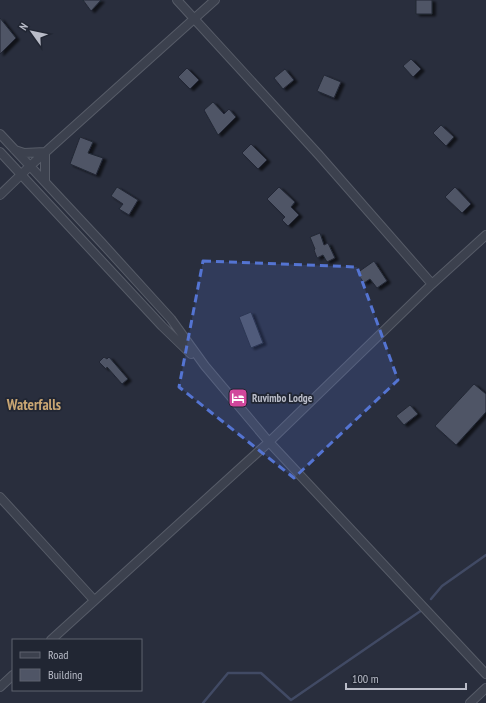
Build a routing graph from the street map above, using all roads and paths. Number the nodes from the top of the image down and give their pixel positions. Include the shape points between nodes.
1 (176, 0) edge
2 (215, 0) edge
3 (195, 19) junction
4 (0, 134) edge
5 (14, 150) junction
6 (0, 152) edge
7 (46, 152) junction
8 (30, 166) junction
9 (21, 175) junction
10 (45, 182) junction
11 (0, 195) edge
12 (486, 235) edge
13 (432, 284) junction
14 (205, 366) junction
15 (269, 442) junction
16 (0, 497) edge
17 (94, 600) junction
18 (52, 639) edge
19 (486, 674) edge
20 (12, 676) edge
21 (0, 687) edge
22 (486, 688) edge
23 (470, 703) edge

1 - 3 street
2 - 3 street
3 - 7 street
3 - 13 street
4 - 5 street
5 - 7 street via 24,153
5 - 8 street
6 - 9 street
7 - 8 street
7 - 10 street
8 - 9 street
8 - 10 street
9 - 11 street
9 - 14 street via 162,326
10 - 14 street via 171,319
12 - 13 street
13 - 15 street
14 - 15 street
15 - 17 street
15 - 19 street
16 - 17 street
17 - 18 street
20 - 21 street
22 - 23 street

